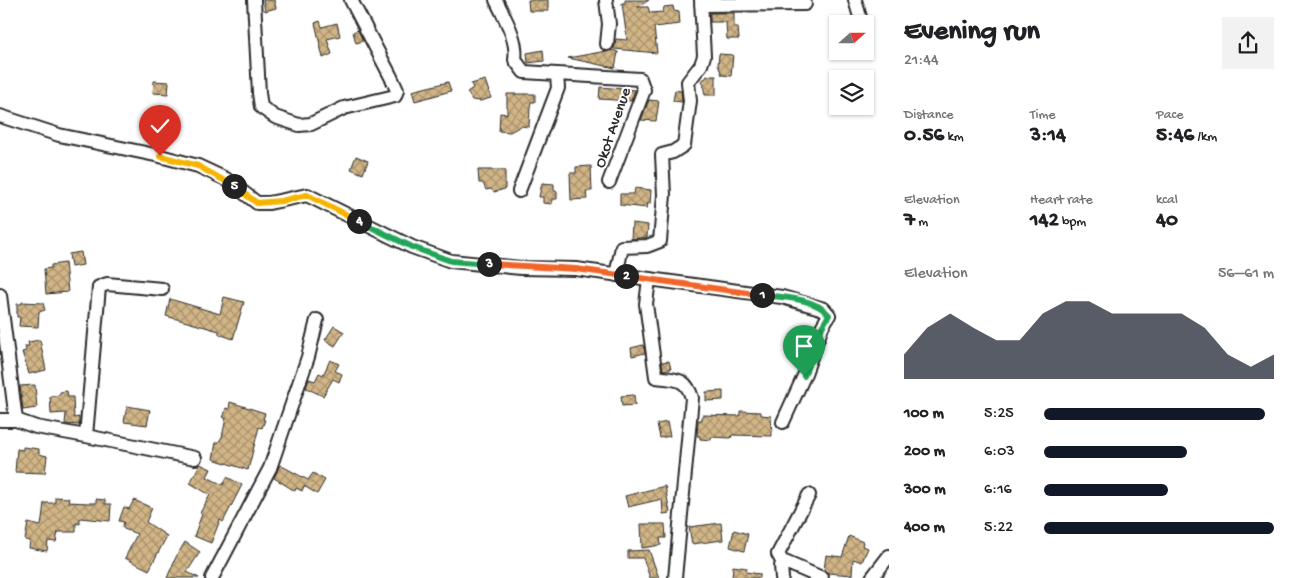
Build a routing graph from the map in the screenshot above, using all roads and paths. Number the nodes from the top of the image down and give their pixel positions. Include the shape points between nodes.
1 (254, 0) edge
2 (352, 0) edge
3 (496, 0) edge
4 (606, 0) edge
5 (855, 0) edge
6 (701, 3) edge
7 (805, 4) dead end
8 (859, 15) edge
9 (607, 44) dead end
10 (557, 75) junction
11 (0, 116) edge
12 (609, 182) dead end
13 (520, 191) dead end
14 (616, 275) junction
15 (649, 279) junction
16 (162, 289) dead end
17 (0, 295) edge
18 (317, 320) dead end
19 (0, 420) edge
20 (16, 420) junction
21 (783, 422) dead end
22 (86, 436) junction
23 (195, 458) dead end
24 (809, 495) dead end
25 (889, 556) edge
26 (783, 563) junction
27 (212, 578) edge
28 (675, 578) edge
29 (782, 578) edge
30 (822, 578) edge
31 (872, 578) edge

1 - 2 street via 261,107 275,117 299,125 312,124 344,108 394,96 397,90
3 - 10 street via 514,40 515,60 520,69 528,74
4 - 9 street
5 - 8 street
6 - 7 street
6 - 14 street via 704,56 688,82 690,101 684,145 662,155 664,195 660,242 622,247
10 - 12 street, Okot Avenue via 640,80 642,83 644,90
10 - 13 street via 558,88
11 - 14 street via 59,135 198,166 226,180 257,203 307,195 412,247 451,261 521,268 576,269
14 - 15 street
15 - 21 street via 782,297 824,309 829,315
15 - 28 street via 646,304 656,377 683,382 689,387 692,398
16 - 22 street via 108,284 99,287
17 - 20 street
18 - 27 street via 308,357 270,468
19 - 20 street
20 - 22 street
22 - 23 street
24 - 26 street via 778,554
25 - 31 street
26 - 29 street
26 - 30 street

